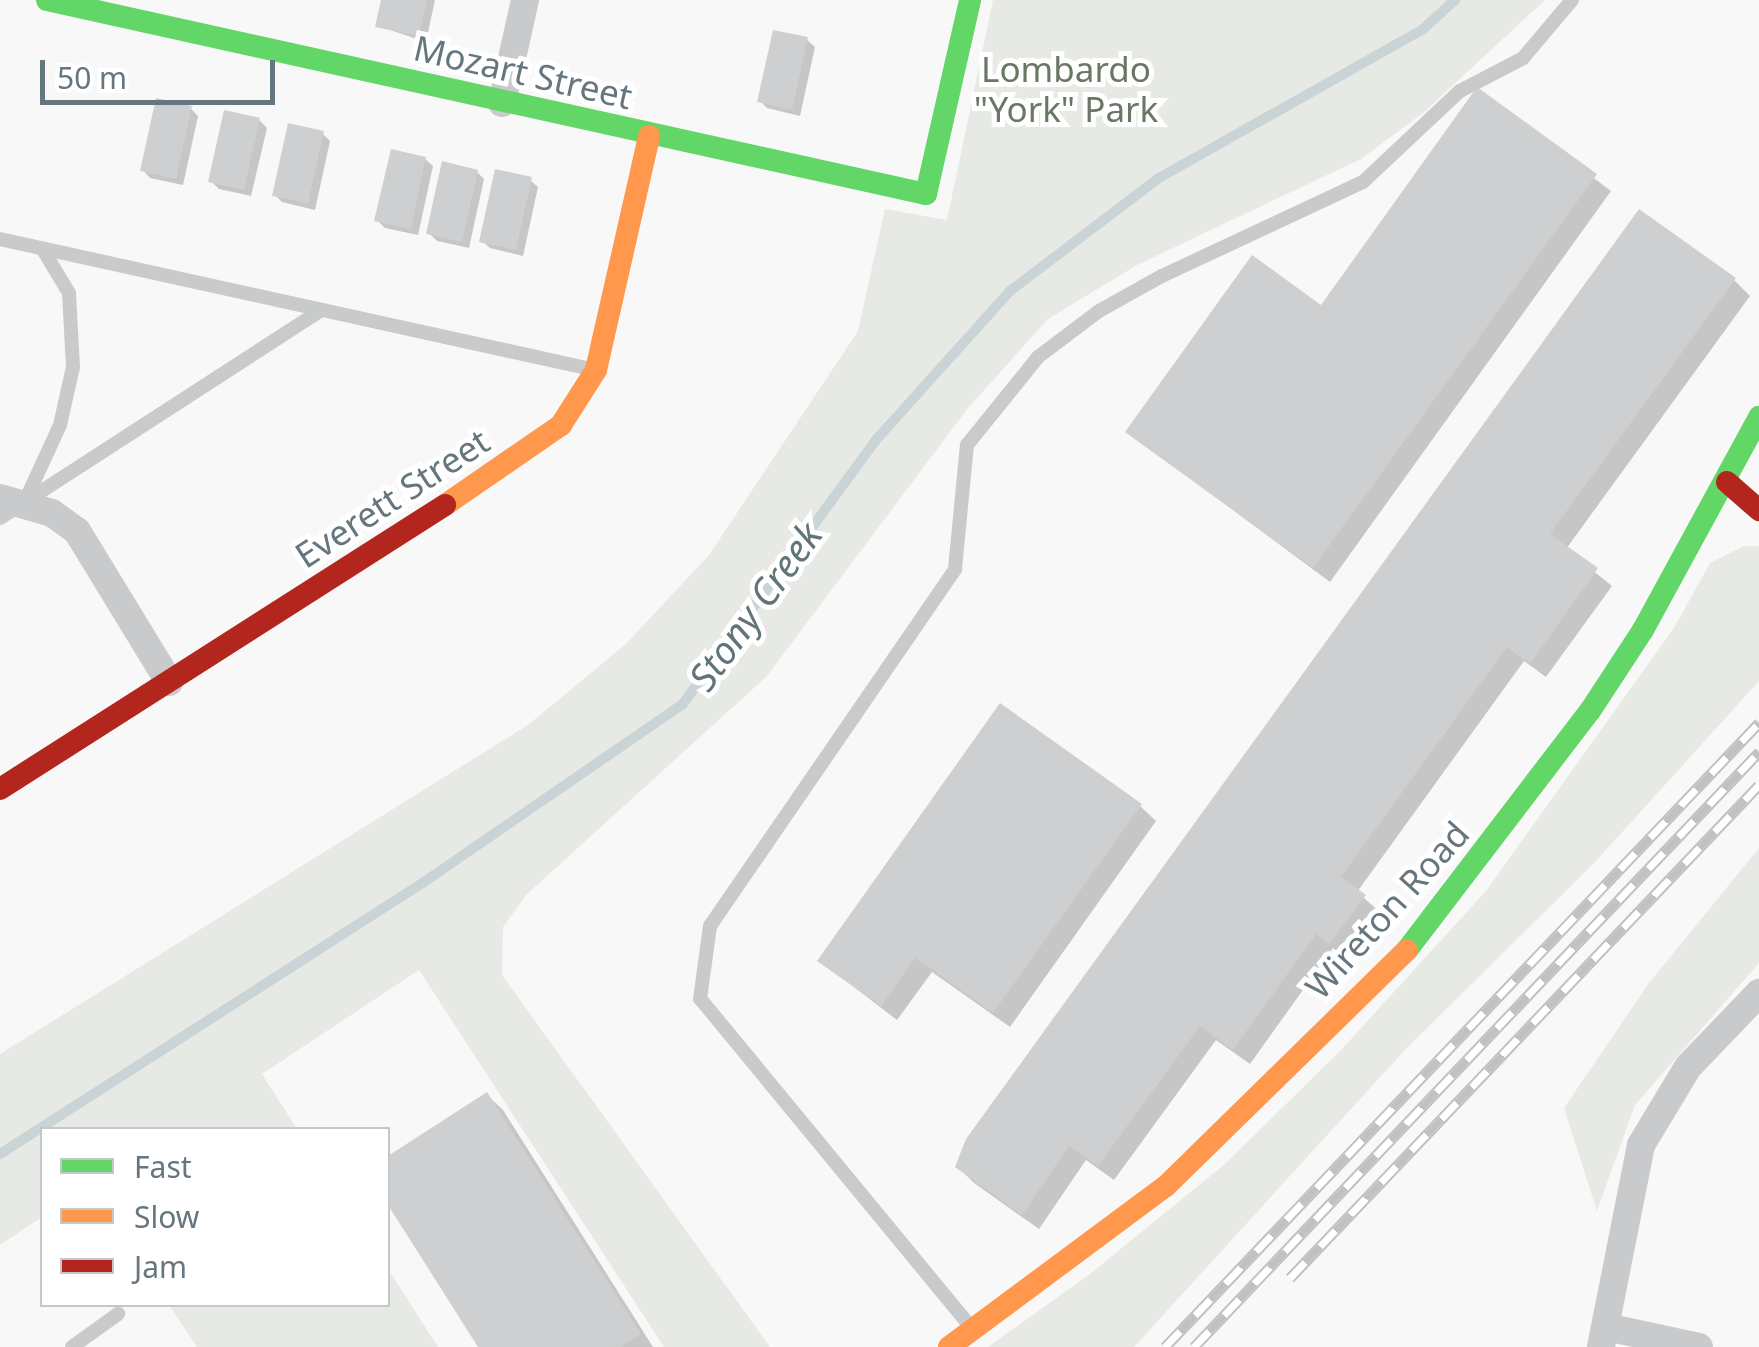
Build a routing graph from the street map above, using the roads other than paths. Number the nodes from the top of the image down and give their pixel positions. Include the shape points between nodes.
1 (46, 0) edge
2 (525, 0) edge
3 (970, 0) edge
4 (1572, 0) edge
5 (502, 103) junction
6 (649, 136) junction
7 (0, 239) edge
8 (41, 248) junction
9 (322, 310) junction
10 (596, 370) junction
11 (1759, 417) edge
12 (1727, 482) junction
13 (8, 507) edge
14 (1759, 510) edge
15 (170, 682) junction
16 (0, 789) edge
17 (1759, 992) edge
18 (118, 1314) dead end
19 (972, 1329) junction
20 (1603, 1337) edge
21 (72, 1347) edge
22 (949, 1347) edge
23 (1699, 1347) edge

1 - 5 street, Mozart Street
2 - 5 street
3 - 6 street, Mozart Street via 926,194
4 - 19 lane via 1523,58 1460,91 1363,182 1162,276 1038,357 968,445 955,569 710,926 700,999
5 - 6 street, Mozart Street
6 - 10 street, Everett Street
7 - 8 lane
8 - 9 lane
8 - 13 lane via 68,293 73,367 60,425
9 - 10 lane
9 - 13 lane
10 - 15 street, Everett Street via 582,399 529,452
11 - 12 street, Wireton Road
12 - 14 street
12 - 19 street, Wireton Road via 1590,711 1408,949 1166,1186
13 - 15 street via 77,531
15 - 16 street, Everett Street
17 - 20 street via 1688,1067 1641,1146
18 - 21 lane
19 - 22 street, Wireton Road
20 - 23 street

